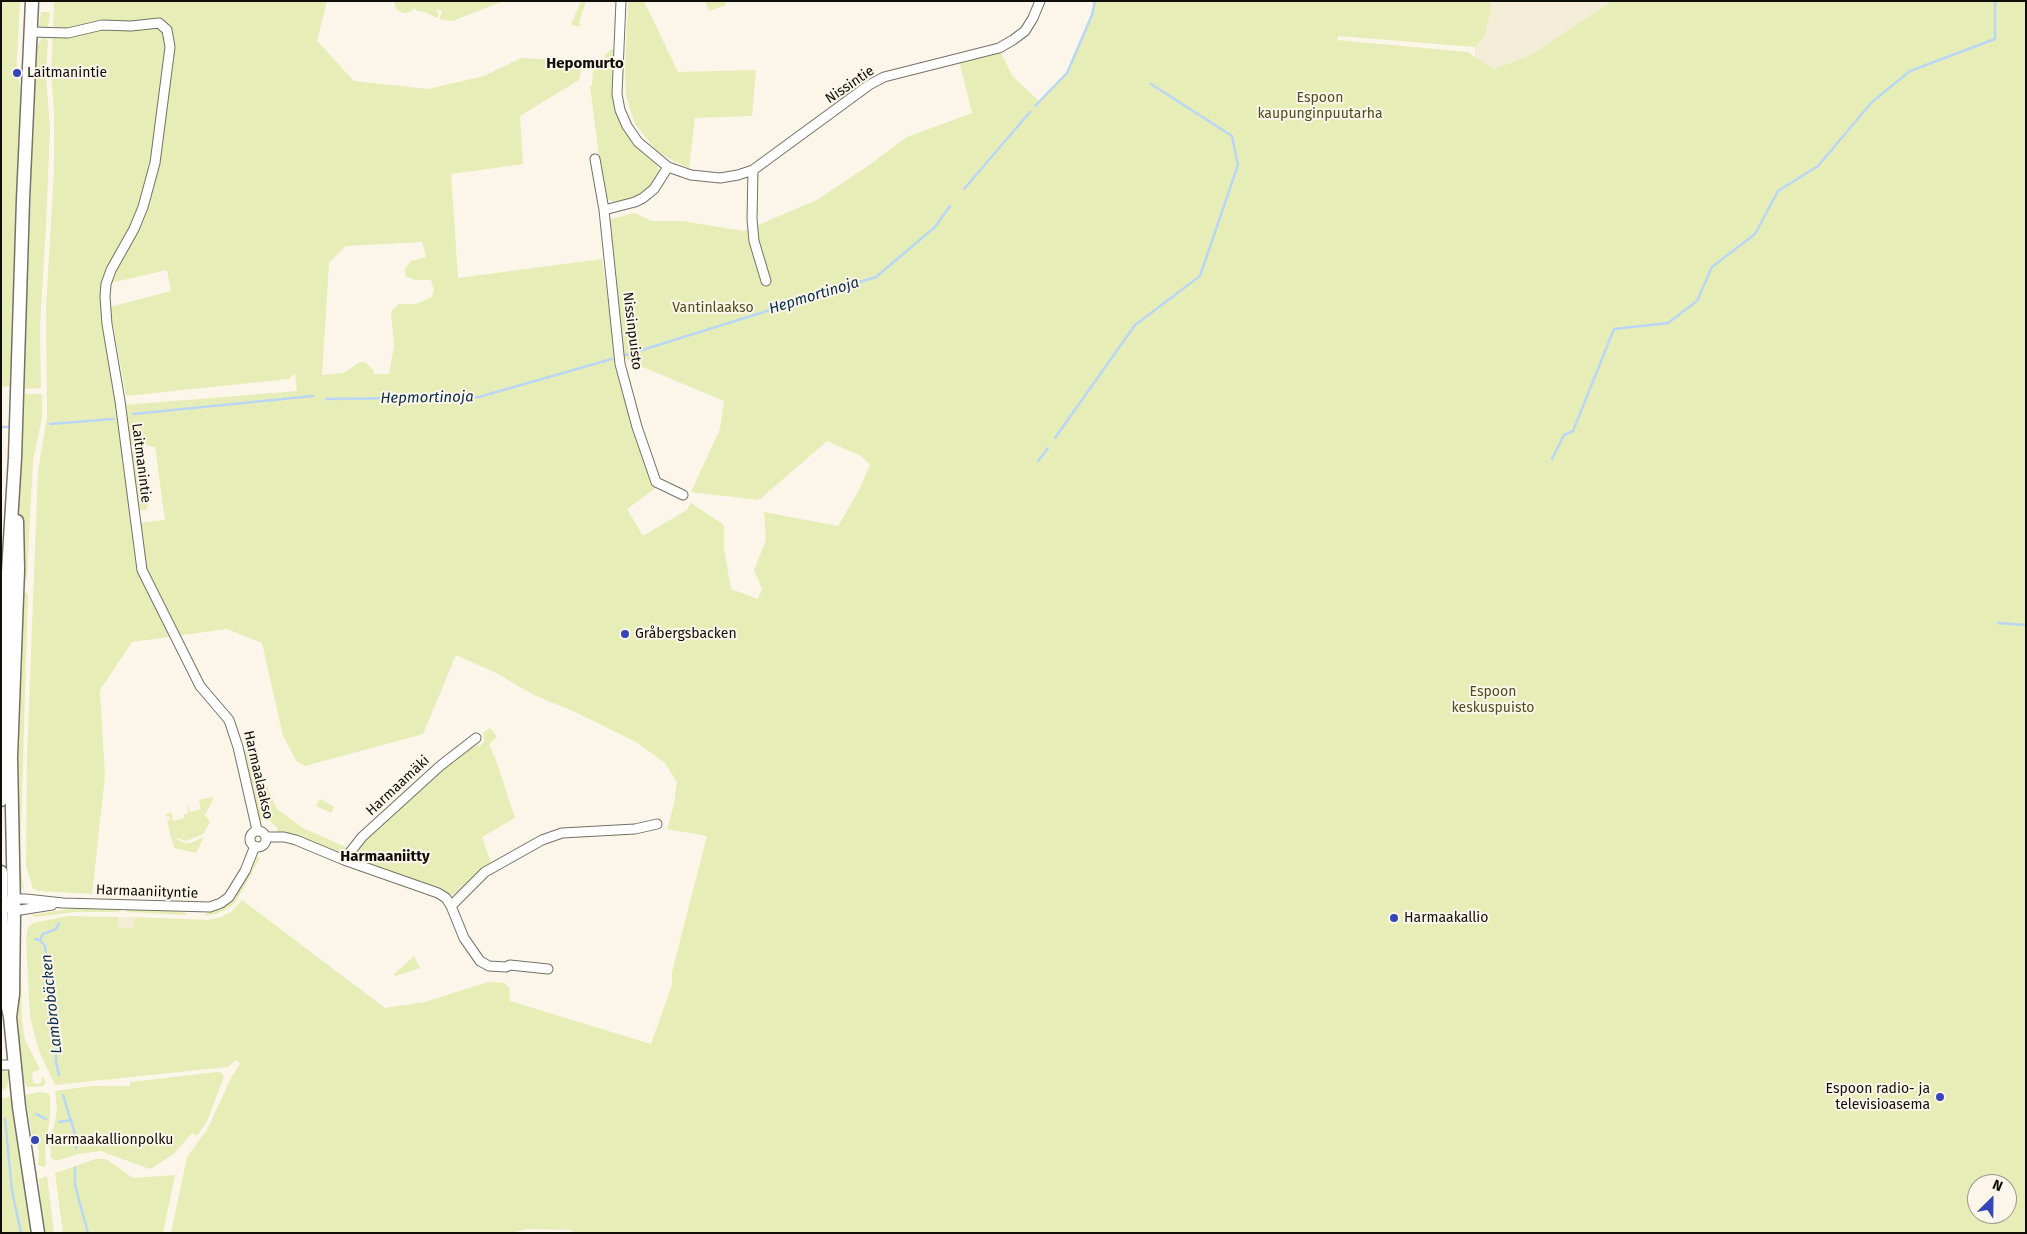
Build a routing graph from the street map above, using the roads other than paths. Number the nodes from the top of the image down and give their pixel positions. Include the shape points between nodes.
1 (32, 1) edge
2 (621, 1) edge
3 (1040, 1) edge
4 (31, 32) junction
5 (595, 159) dead end
6 (668, 167) junction
7 (753, 170) junction
8 (604, 210) junction
9 (766, 281) dead end
10 (15, 458) junction
11 (683, 495) dead end
12 (215, 702) joint
13 (476, 738) dead end
14 (1, 754) edge
15 (1, 758) edge
16 (1, 800) edge
17 (658, 824) dead end
18 (257, 830) junction
19 (266, 837) junction
20 (256, 846) junction
21 (344, 860) junction
22 (1, 872) edge
23 (2, 905) edge
24 (14, 905) junction
25 (452, 906) junction
26 (548, 969) dead end
27 (10, 1017) junction
28 (7, 1065) edge
29 (38, 1233) edge

1 - 4 main road
2 - 6 street via 616,76 620,110 638,142
3 - 7 street, Nissintie via 1029,25 1013,40 999,48 884,77
4 - 10 main road
4 - 12 street, Laitmanintie via 68,33 102,25 159,23 168,30 170,47 155,164 143,207 111,270 105,297 142,570 200,686
5 - 8 street, Nissinpuisto
6 - 7 street, Nissintie via 703,177 738,175
6 - 8 street via 654,189 643,198
7 - 9 street via 754,241
8 - 11 street, Nissinpuisto via 620,364 634,418 656,482
10 - 14 main road via 8,540
10 - 24 main road via 18,570 11,757
12 - 18 street, Harmaalaakso via 233,729
13 - 21 street, Harmaamäki via 362,837
15 - 16 main road
17 - 25 street via 635,829 562,832 485,872
18 - 19 street
18 - 20 street, Harmaaniityntie via 250,838
19 - 20 street, Harmaaniityntie via 263,845
19 - 21 street via 296,840
20 - 24 street, Harmaaniityntie via 229,897 210,907
21 - 25 street via 438,893
22 - 23 main road
23 - 24 street
23 - 27 main road via 5,993
24 - 27 main road
25 - 26 street via 464,938 480,961 489,966 506,967 510,964
27 - 28 main road
28 - 29 main road via 16,1088

